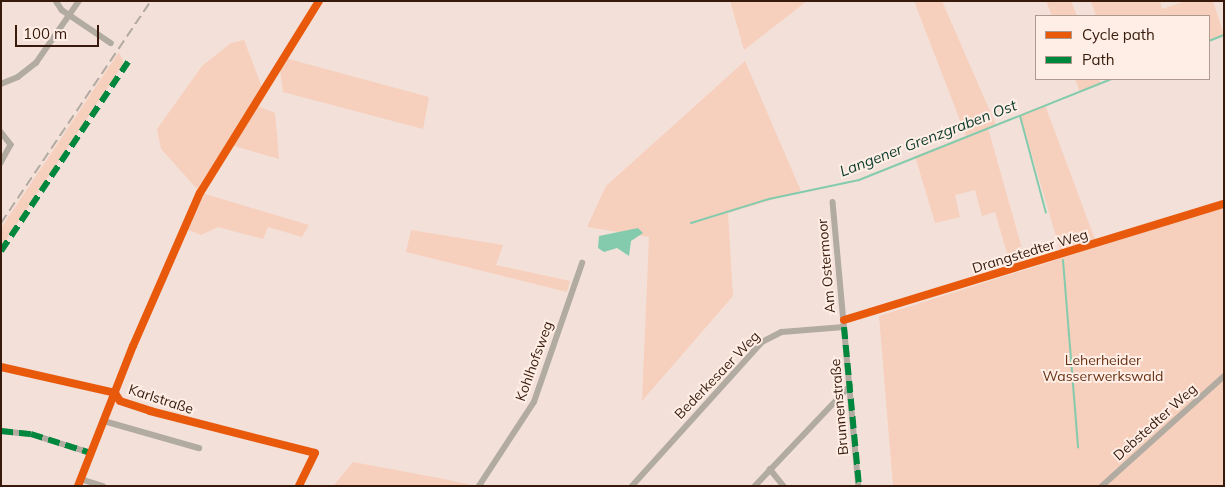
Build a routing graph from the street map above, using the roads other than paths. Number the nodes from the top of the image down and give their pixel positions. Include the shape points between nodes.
1 (56, 1) edge
2 (80, 1) edge
3 (71, 14) junction
4 (111, 43) dead end
5 (1, 84) edge
6 (1, 132) edge
7 (1, 163) edge
8 (833, 202) dead end
9 (1224, 204) edge
10 (582, 263) dead end
11 (844, 323) junction
12 (133, 346) dead end
13 (1, 367) edge
14 (1224, 376) edge
15 (850, 386) junction
16 (115, 394) junction
17 (104, 421) junction
18 (1, 431) edge
19 (199, 448) dead end
20 (91, 453) junction
21 (770, 469) junction
22 (80, 479) junction
23 (78, 486) edge
24 (104, 486) edge
25 (299, 486) edge
26 (479, 486) edge
27 (632, 486) edge
28 (754, 486) edge
29 (784, 486) edge
30 (859, 486) edge
31 (1102, 486) edge

1 - 3 street via 62,10
2 - 3 street
3 - 4 street
3 - 5 street via 36,63 18,77
6 - 7 street via 11,145
8 - 11 street, Am Ostermoor
9 - 11 street, Drangstedter Weg
10 - 26 street, Kohlhofsweg via 534,402
11 - 15 street, Brunnenstraße
11 - 27 street, Bederkesaer Weg via 782,332 762,342
12 - 16 street
13 - 16 street, Karlstraße
14 - 31 street, Debstedter Weg
15 - 21 street
15 - 30 street, Brunnenstraße
16 - 17 street
16 - 25 street, Karlstraße via 120,401 150,411 315,454
17 - 19 street
17 - 20 street
18 - 20 street via 31,434
20 - 22 street
21 - 28 street
21 - 29 street
22 - 23 street
22 - 24 street

